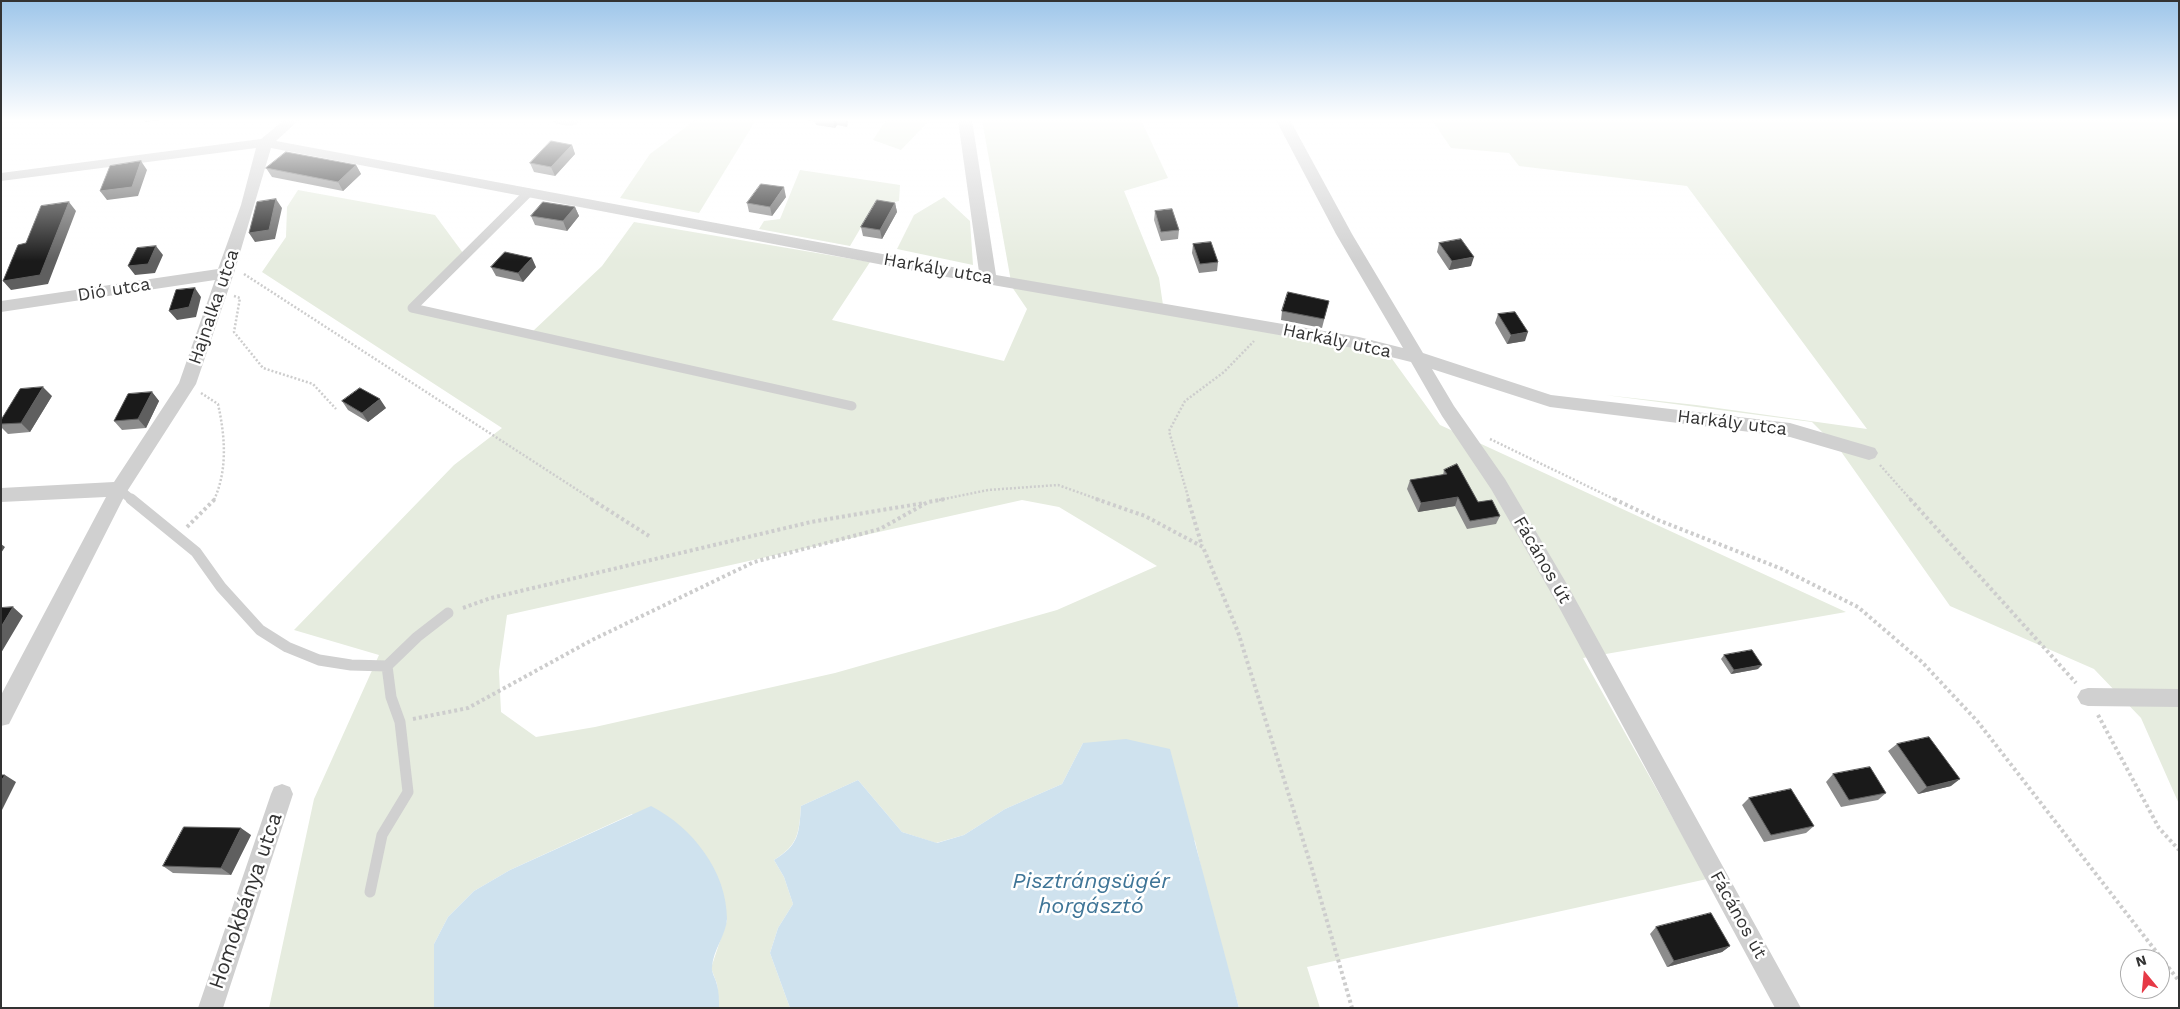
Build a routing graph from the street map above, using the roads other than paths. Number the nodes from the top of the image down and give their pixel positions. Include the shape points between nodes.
1 (78, 167) edge
2 (258, 167) edge
3 (392, 167) edge
4 (972, 167) edge
5 (1308, 167) edge
6 (1, 177) edge
7 (528, 193) junction
8 (227, 268) junction
9 (988, 277) junction
10 (1, 307) edge
11 (1418, 358) junction
12 (852, 406) dead end
13 (1869, 453) road end
14 (119, 489) junction
15 (1, 496) edge
16 (448, 614) road end
17 (387, 666) junction
18 (2088, 696) road end
19 (2179, 698) edge
20 (1, 717) edge
21 (282, 794) dead end
22 (370, 892) dead end
23 (210, 1008) edge
24 (1789, 1008) edge

1 - 6 street, Harkály utca
2 - 8 street, Hajnalka utca
3 - 7 street, Harkály utca
4 - 9 street
5 - 11 street, Fácános út
7 - 9 street, Harkály utca
7 - 12 lane via 412,308
8 - 10 street, Dió utca
8 - 14 street, Hajnalka utca via 187,384
9 - 11 street, Harkály utca via 1359,343
11 - 13 street, Harkály utca via 1550,402 1790,430
11 - 24 street, Fácános út via 1498,484 1561,592
14 - 15 street
14 - 17 lane via 196,552 221,587 260,630 287,647 319,660 351,666
14 - 20 street, Hajnalka utca
16 - 17 lane via 417,637
17 - 22 lane via 391,697 400,722 408,792 382,835
18 - 19 street
21 - 23 street, Homokbánya utca

